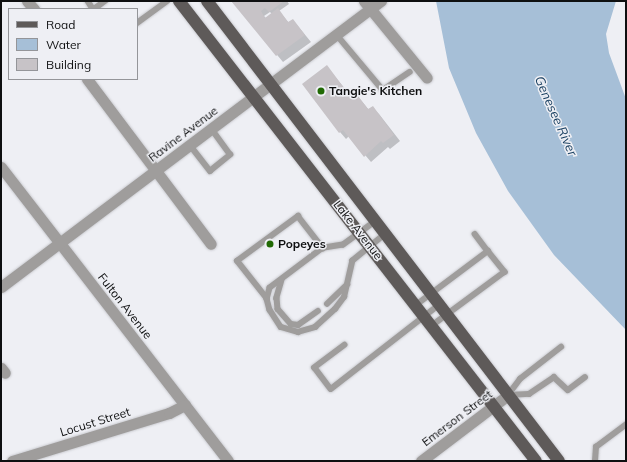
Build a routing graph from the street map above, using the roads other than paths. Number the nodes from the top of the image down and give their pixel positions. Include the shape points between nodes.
1 (105, 1) edge
2 (167, 1) edge
3 (179, 1) edge
4 (207, 1) edge
5 (381, 1) edge
6 (367, 5) edge
7 (95, 8) edge
8 (138, 22) edge
9 (337, 35) junction
10 (410, 72) dead end
11 (427, 78) dead end
12 (88, 80) edge
13 (271, 84) junction
14 (253, 97) junction
15 (212, 129) junction
16 (190, 145) junction
17 (1, 168) edge
18 (157, 170) junction
19 (375, 222) junction
20 (360, 233) junction
21 (385, 234) junction
22 (475, 234) dead end
23 (59, 243) junction
24 (211, 244) dead end
25 (370, 246) junction
26 (323, 248) junction
27 (488, 251) junction
28 (282, 279) junction
29 (348, 285) junction
30 (1, 287) edge
31 (431, 294) junction
32 (267, 299) junction
33 (327, 304) dead end
34 (416, 305) junction
35 (439, 305) junction
36 (318, 310) dead end
37 (424, 316) junction
38 (448, 316) junction
39 (432, 326) junction
40 (345, 345) dead end
41 (561, 347) dead end
42 (585, 377) dead end
43 (508, 395) junction
44 (185, 405) junction
45 (494, 406) junction
46 (626, 424) edge
47 (12, 461) edge
48 (228, 461) edge
49 (421, 461) edge
50 (536, 461) edge
51 (560, 461) edge
52 (595, 461) edge

1 - 7 lane
2 - 8 lane
3 - 14 main road, Lake Avenue
4 - 13 main road, Lake Avenue
5 - 6 street, Ravine Avenue
6 - 9 street, Ravine Avenue
6 - 11 street
9 - 10 lane via 383,90
9 - 13 street, Ravine Avenue
12 - 18 street
13 - 14 street, Ravine Avenue
13 - 19 main road, Lake Avenue
14 - 15 street, Ravine Avenue
14 - 20 main road, Lake Avenue
15 - 16 street, Ravine Avenue
15 - 16 lane via 230,154 210,171
16 - 18 street, Ravine Avenue
17 - 23 street, Fulton Avenue
18 - 23 street, Ravine Avenue
18 - 24 street
19 - 20 lane
19 - 21 main road, Lake Avenue
20 - 25 main road, Lake Avenue
20 - 26 lane via 343,245
21 - 25 lane
21 - 31 main road, Lake Avenue
22 - 27 lane
23 - 30 street, Ravine Avenue
23 - 44 street, Fulton Avenue
25 - 29 lane via 352,261
25 - 34 main road, Lake Avenue
26 - 28 lane
26 - 32 lane via 298,216 237,261
27 - 31 lane
27 - 38 lane via 505,272
28 - 32 lane via 270,288
28 - 36 lane via 277,298 278,309 291,324 298,325
29 - 32 lane via 336,310 315,327 298,332 282,327
29 - 33 lane
31 - 34 lane
31 - 35 main road, Lake Avenue
34 - 37 main road, Lake Avenue
35 - 37 lane
35 - 38 main road, Lake Avenue
37 - 39 main road, Lake Avenue
37 - 40 lane via 331,389 315,368
38 - 39 lane
38 - 43 main road, Lake Avenue
39 - 45 main road, Lake Avenue
41 - 43 lane via 520,379
42 - 43 lane via 568,390 554,377 529,394
43 - 45 street, Emerson Street
43 - 51 main road, Lake Avenue
44 - 47 street, Locust Street via 169,413
44 - 48 street, Fulton Avenue
45 - 49 street, Emerson Street
45 - 50 main road, Lake Avenue
46 - 52 lane via 596,447

